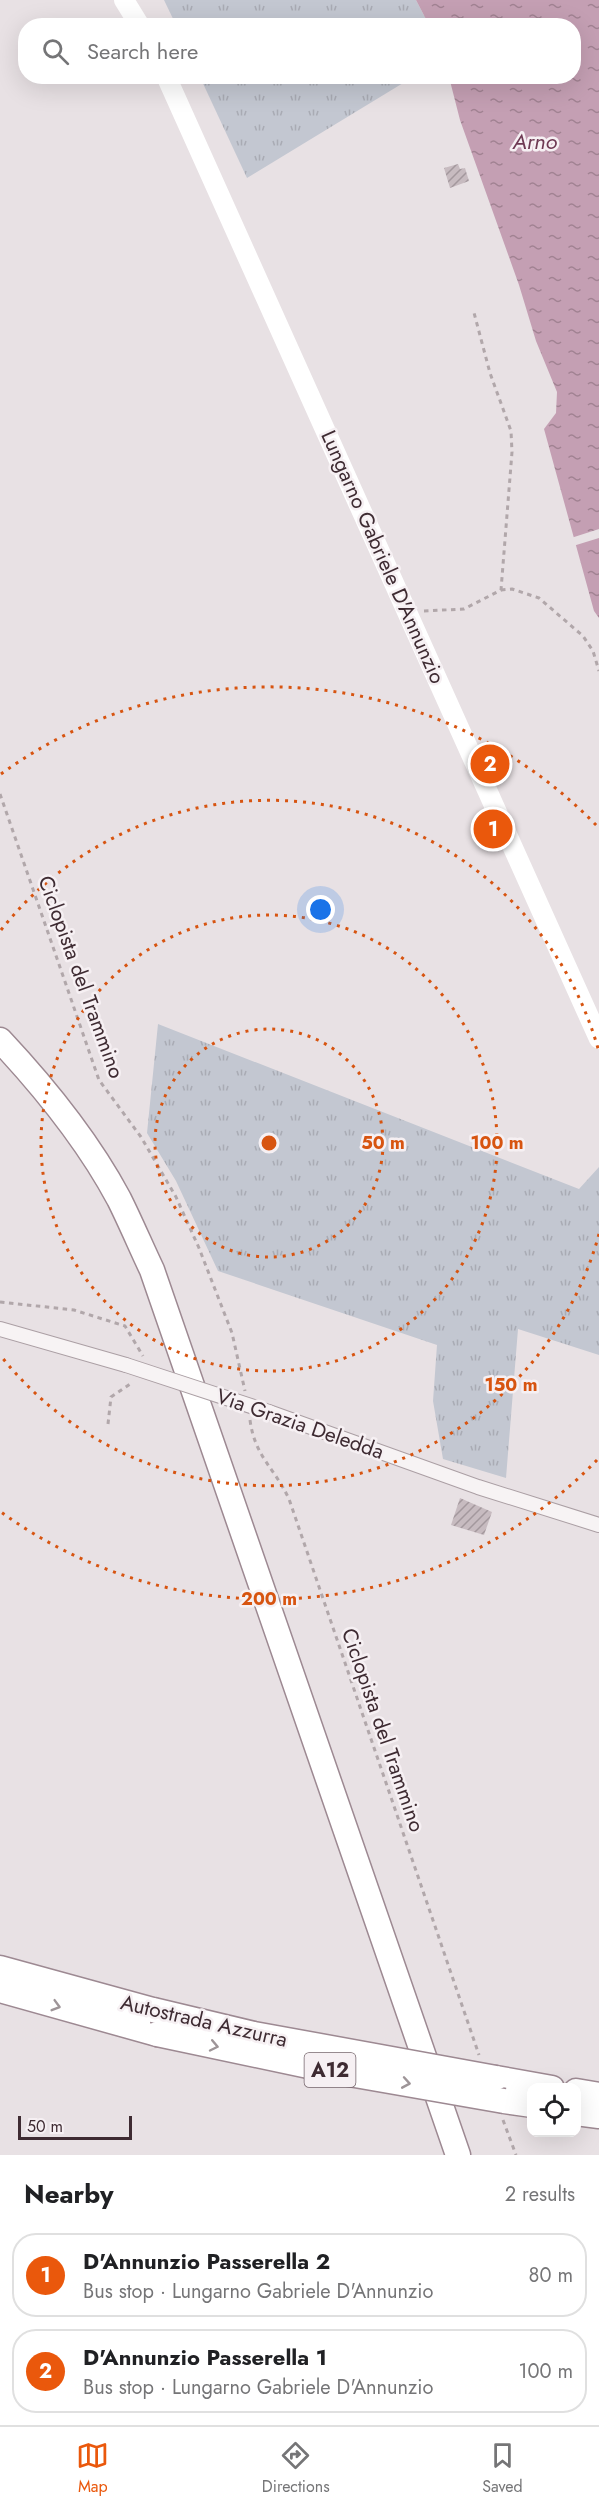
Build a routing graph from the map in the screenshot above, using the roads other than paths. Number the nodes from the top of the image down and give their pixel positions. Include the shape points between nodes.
1 (124, 0) edge
2 (135, 18) edge
3 (170, 84) edge
4 (599, 1039) edge
5 (0, 1040) edge
6 (0, 1329) edge
7 (599, 1525) edge
8 (0, 1968) edge
9 (0, 1990) edge
10 (155, 2022) junction
11 (527, 2084) edge
12 (581, 2092) edge
13 (599, 2095) edge
14 (527, 2104) edge
15 (581, 2114) edge
16 (599, 2116) edge
17 (458, 2155) edge

1 - 2 main road
3 - 4 main road, Lungarno Gabriele D'Annunzio
5 - 17 highway via 49,1097 93,1158 118,1198 152,1270
6 - 7 street, Via Grazia Deledda, bridge via 126,1365
8 - 10 highway, Autostrada Azzurra / A12
9 -> 10 highway, Autostrada Azzurra / A12
10 - 11 highway, Autostrada Azzurra / A12, bridge
10 -> 14 highway, Autostrada Azzurra / A12, bridge via 332,2070
12 - 13 highway
15 - 16 highway

